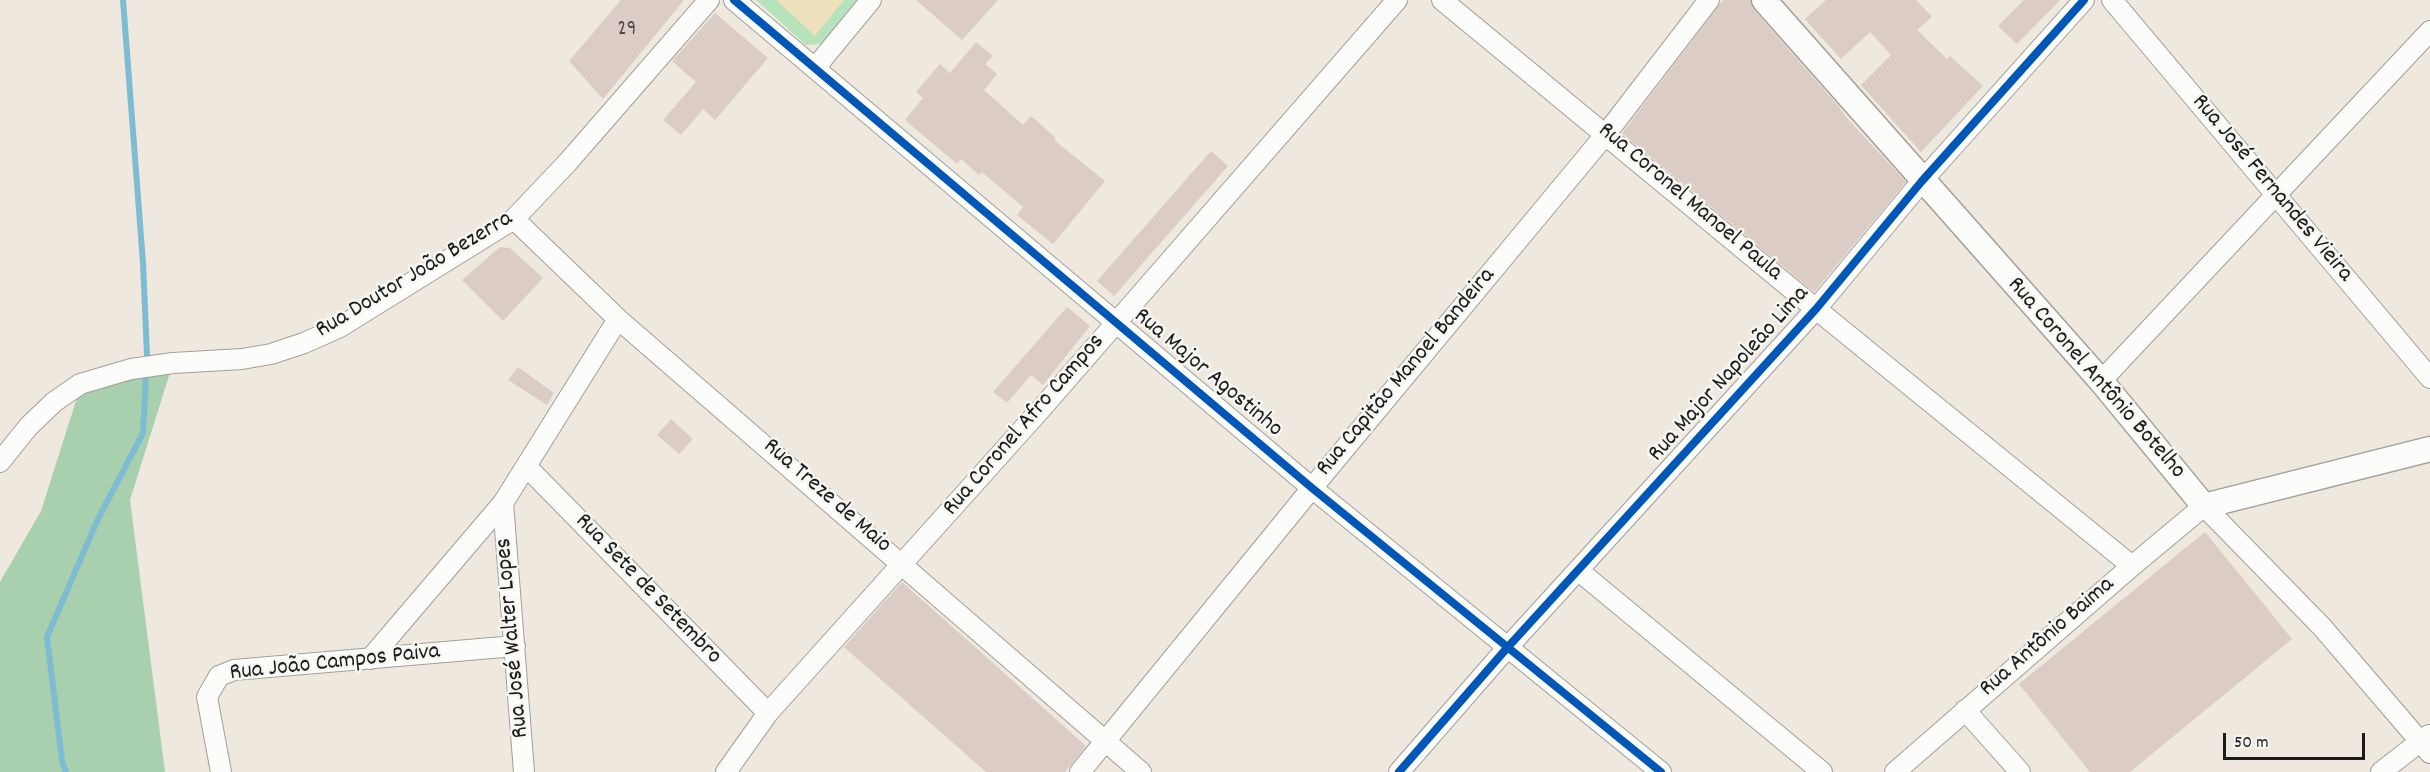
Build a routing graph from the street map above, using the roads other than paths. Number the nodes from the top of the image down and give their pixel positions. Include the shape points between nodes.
1 (709, 0) edge
2 (734, 0) edge
3 (871, 0) edge
4 (1397, 0) edge
5 (1442, 0) edge
6 (1709, 0) edge
7 (1764, 0) edge
8 (2084, 0) edge
9 (2112, 0) edge
10 (2430, 31) edge
11 (815, 68) junction
12 (1606, 134) junction
13 (1922, 181) junction
14 (2275, 193) junction
15 (514, 219) junction
16 (1816, 309) junction
17 (618, 319) junction
18 (1115, 322) junction
19 (2430, 378) edge
20 (2100, 381) junction
21 (2430, 449) edge
22 (0, 462) edge
23 (525, 466) junction
24 (1312, 488) junction
25 (503, 503) junction
26 (2204, 506) junction
27 (903, 564) junction
28 (2132, 566) junction
29 (1579, 571) junction
30 (515, 646) junction
31 (1507, 648) junction
32 (370, 659) junction
33 (1965, 710) junction
34 (768, 713) junction
35 (1105, 742) junction
36 (2427, 743) edge
37 (729, 771) edge
38 (221, 772) edge
39 (525, 772) edge
40 (1080, 772) edge
41 (1141, 772) edge
42 (1399, 772) edge
43 (1661, 772) edge
44 (1822, 772) edge
45 (1894, 772) edge
46 (2020, 772) edge
47 (2382, 772) edge

1 - 15 street, Rua Doutor João Bezerra
2 - 11 street, Rua Major Agostinho
3 - 11 street
4 - 18 street, Rua Coronel Afro Campos
5 - 12 street, Rua Coronel Manoel Paula
6 - 12 street, Rua Capitão Manoel Bandeira
7 - 13 street, Rua Coronel Antônio Botelho
8 - 13 street, Rua Major Napoleão Lima
9 - 14 street, Rua José Fernandes Vieira
10 - 14 street
11 - 18 street, Rua Major Agostinho
12 - 16 street, Rua Coronel Manoel Paula
12 - 24 street, Rua Capitão Manoel Bandeira
13 - 16 street, Rua Major Napoleão Lima
13 - 20 street, Rua Coronel Antônio Botelho
14 - 19 street, Rua José Fernandes Vieira
14 - 20 street
15 - 17 street, Rua Treze de Maio
15 - 22 street, Rua Doutor João Bezerra via 340,327 304,343 242,359 131,369 69,390 28,428
16 - 28 street, Rua Coronel Manoel Paula
16 - 29 street, Rua Major Napoleão Lima
17 - 23 street
17 - 27 street, Rua Treze de Maio
18 - 24 street, Rua Major Agostinho
18 - 27 street, Rua Coronel Afro Campos
20 - 26 street, Rua Coronel Antônio Botelho
21 - 26 street
23 - 25 street
23 - 34 street, Rua Sete de Setembro
24 - 31 street, Rua Major Agostinho
24 - 35 street, Rua Capitão Manoel Bandeira
25 - 30 street, Rua José Walter Lopes
25 - 32 street
26 - 28 street, Rua Antônio Baima
26 - 36 street, Rua Coronel Antônio Botelho via 2322,627
27 - 34 street, Rua Coronel Afro Campos
27 - 35 street, Rua Treze de Maio
28 - 33 street, Rua Antônio Baima
29 - 31 street, Rua Major Napoleão Lima
29 - 44 street
30 - 32 street, Rua João Campos Paiva
30 - 39 street, Rua José Walter Lopes
31 - 42 street, Rua Major Napoleão Lima
31 - 43 street, Rua Major Agostinho
32 - 38 street, Rua João Campos Paiva via 234,670 219,676 207,697
33 - 45 street, Rua Antônio Baima
33 - 46 street
34 - 37 street, Rua Coronel Afro Campos
35 - 40 street, Rua Capitão Manoel Bandeira
35 - 41 street, Rua Treze de Maio
36 - 47 street

